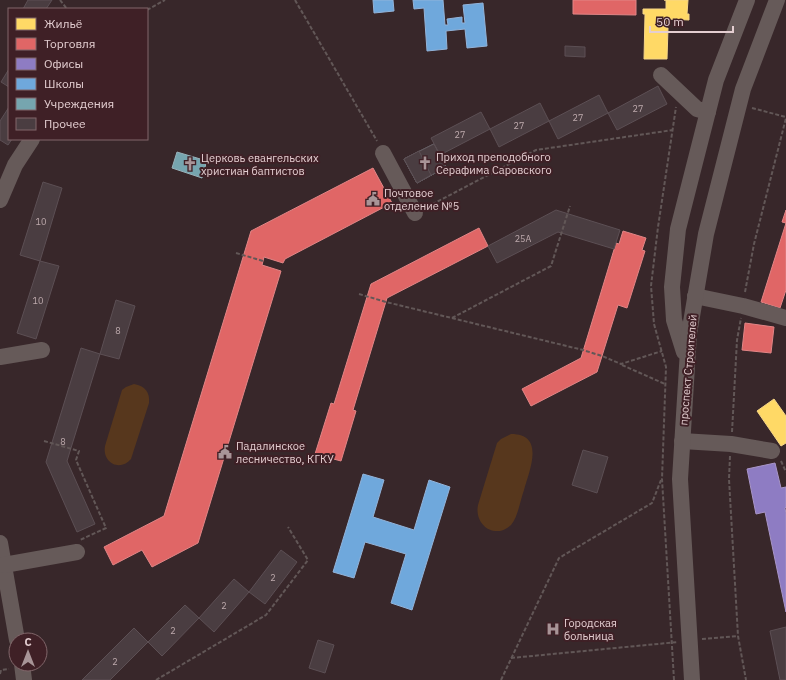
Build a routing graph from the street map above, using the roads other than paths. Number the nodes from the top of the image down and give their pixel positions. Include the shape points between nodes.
1 (747, 0) edge
2 (779, 8) edge
3 (661, 76) dead end
4 (708, 112) junction
5 (31, 140) edge
6 (383, 153) road end
7 (0, 200) edge
8 (415, 213) road end
9 (695, 296) junction
10 (786, 318) edge
11 (42, 350) dead end
12 (0, 357) edge
13 (687, 363) junction
14 (682, 441) junction
15 (772, 451) dead end
16 (0, 544) edge
17 (78, 546) road end
18 (4, 565) junction
19 (16, 632) edge
20 (692, 680) edge

1 - 4 street via 716,80
2 - 9 street, проспект Строителей via 743,88 706,234
3 - 4 street via 697,109
4 - 13 street via 678,229 672,287 674,320
5 - 7 street via 15,165
6 - 8 street
9 - 10 street
9 - 13 street, проспект Строителей
11 - 12 street
13 - 14 street, проспект Строителей
14 - 15 street via 731,444
14 - 20 street, проспект Строителей via 680,479
16 - 18 street
17 - 18 street
18 - 19 street

